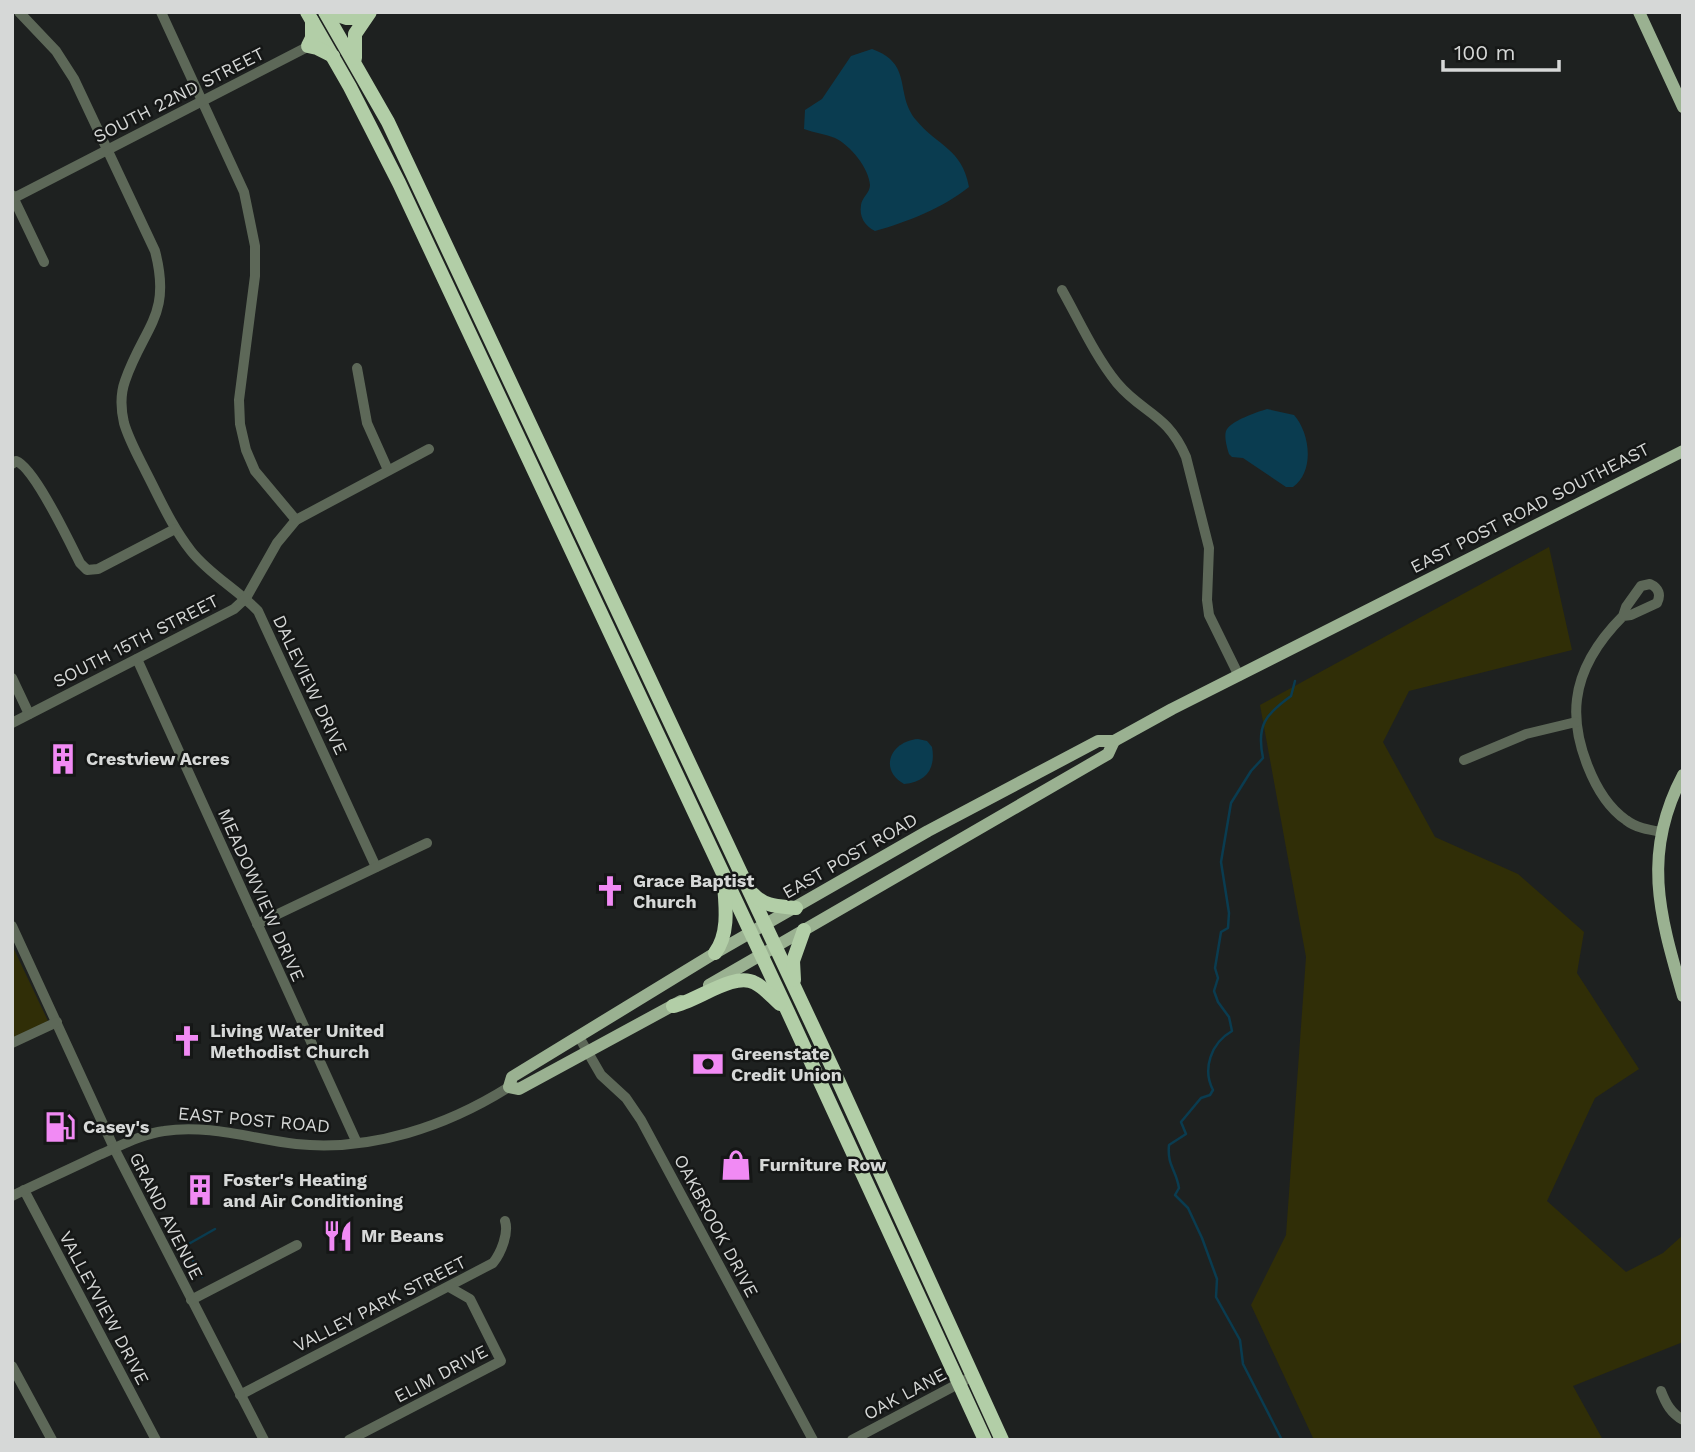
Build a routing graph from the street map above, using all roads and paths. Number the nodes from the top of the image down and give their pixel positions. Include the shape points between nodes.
1 (19, 12) edge
2 (160, 12) edge
3 (1639, 12) edge
4 (318, 14) edge
5 (365, 14) edge
6 (337, 31) junction
7 (323, 38) junction
8 (308, 46) junction
9 (334, 57) junction
10 (357, 66) junction
11 (203, 101) junction
12 (1683, 107) edge
13 (108, 149) junction
14 (13, 197) edge
15 (44, 262) dead end
16 (1062, 290) dead end
17 (357, 368) dead end
18 (429, 449) dead end
19 (1683, 451) edge
20 (12, 464) edge
21 (388, 470) junction
22 (296, 520) junction
23 (175, 528) junction
24 (1393, 597) joint
25 (246, 598) junction
26 (1623, 616) dead end
27 (137, 659) junction
28 (1239, 676) junction
29 (12, 678) edge
30 (29, 714) junction
31 (1576, 722) junction
32 (12, 723) edge
33 (1114, 741) junction
34 (1464, 760) dead end
35 (1683, 775) edge
36 (1662, 832) junction
37 (427, 844) dead end
38 (376, 867) junction
39 (723, 876) junction
40 (749, 890) junction
41 (796, 908) junction
42 (257, 924) junction
43 (766, 925) junction
44 (12, 926) edge
45 (803, 930) junction
46 (750, 934) junction
47 (775, 947) junction
48 (715, 953) junction
49 (761, 956) junction
50 (795, 988) junction
51 (1683, 996) edge
52 (673, 1006) junction
53 (789, 1012) junction
54 (57, 1022) junction
55 (579, 1037) junction
56 (12, 1044) edge
57 (587, 1053) junction
58 (509, 1087) junction
59 (357, 1143) junction
60 (114, 1148) junction
61 (24, 1190) junction
62 (12, 1196) edge
63 (505, 1221) dead end
64 (297, 1245) dead end
65 (449, 1287) junction
66 (191, 1300) junction
67 (12, 1366) edge
68 (966, 1380) junction
69 (1661, 1391) dead end
70 (240, 1395) junction
71 (1683, 1420) edge
72 (52, 1440) edge
73 (156, 1440) edge
74 (264, 1440) edge
75 (349, 1440) edge
76 (813, 1440) edge
77 (852, 1440) edge
78 (985, 1440) edge
79 (1002, 1440) edge

1 - 13 street, DALEVIEW DRIVE via 66,66
2 - 11 street
3 - 12 main road
4 - 5 highway via 346,18
4 - 6 highway
4 - 7 highway
4 - 8 highway
5 - 6 street, SOUTH 22ND STREET
5 - 10 highway via 355,34
6 - 7 street, SOUTH 22ND STREET
6 - 10 highway
7 - 8 street, SOUTH 22ND STREET
7 - 9 highway
8 - 9 highway
8 - 11 street, SOUTH 22ND STREET
9 - 39 highway via 399,183
10 - 40 highway via 413,175
11 - 13 street, SOUTH 22ND STREET
11 - 22 street via 244,192 255,246 240,424 255,471
13 - 14 street, SOUTH 22ND STREET
13 - 23 street, DALEVIEW DRIVE via 155,251 161,287 156,317 125,380 123,421
14 - 15 street
16 - 28 street via 1119,385 1165,422 1180,442 1208,541 1209,615
17 - 21 street via 367,423
18 - 21 street, SOUTH 15TH STREET
19 - 24 main road, EAST POST ROAD SOUTHEAST
20 - 23 street via 22,464 87,570 98,569
21 - 22 street, SOUTH 15TH STREET
22 - 25 street, SOUTH 15TH STREET via 277,543
23 - 25 street, DALEVIEW DRIVE via 218,579
24 - 28 main road, EAST POST ROAD
25 - 27 street, SOUTH 15TH STREET via 234,609
25 - 38 street, DALEVIEW DRIVE via 258,611
26 - 31 street via 1592,653 1577,699
27 - 30 street, SOUTH 15TH STREET
27 - 42 street, MEADOWVIEW DRIVE
28 - 33 main road, EAST POST ROAD
29 - 30 street
30 - 32 street, SOUTH 15TH STREET
31 - 34 street via 1525,734
31 - 36 street via 1585,760 1609,805 1627,821
33 - 41 main road, EAST POST ROAD via 1098,741 1012,785
33 - 45 main road, EAST POST ROAD via 1108,754
35 - 36 main road
36 - 51 main road via 1658,899
37 - 38 street
38 - 42 street
39 - 46 highway
39 - 48 highway via 726,918 722,943
40 - 41 highway via 767,905
40 - 43 highway
41 - 43 main road, EAST POST ROAD
42 - 59 street, MEADOWVIEW DRIVE
43 - 46 main road, EAST POST ROAD
43 - 47 highway
44 - 54 street, GRAND AVENUE
45 - 47 main road, EAST POST ROAD
45 - 50 highway via 793,961
46 - 48 main road, EAST POST ROAD
46 - 49 highway
47 - 49 main road, EAST POST ROAD
47 - 50 highway
48 - 55 main road, EAST POST ROAD
49 - 52 main road, EAST POST ROAD
49 - 53 highway
50 - 68 highway
52 - 53 highway via 740,980 753,981
52 - 57 main road, EAST POST ROAD
53 - 68 highway
54 - 56 street
54 - 60 street, GRAND AVENUE
55 - 57 street, OAKBROOK DRIVE
55 - 58 main road, EAST POST ROAD via 512,1077
57 - 58 main road, EAST POST ROAD via 519,1089
57 - 76 street, OAKBROOK DRIVE via 641,1120
58 - 59 street, EAST POST ROAD via 433,1125
59 - 60 street, EAST POST ROAD via 299,1144 186,1129 162,1131
60 - 61 street, EAST POST ROAD
60 - 66 street, GRAND AVENUE
61 - 62 street, EAST POST ROAD
61 - 73 street, VALLEYVIEW DRIVE
63 - 65 street, VALLEY PARK STREET via 508,1228 494,1263
64 - 66 street
65 - 70 street, VALLEY PARK STREET
65 - 75 street, ELIM DRIVE via 470,1299 501,1361
66 - 70 street, GRAND AVENUE
67 - 72 street
68 - 77 street, OAK LANE
68 - 78 highway
68 - 79 highway
69 - 71 street via 1665,1404
70 - 74 street, GRAND AVENUE

